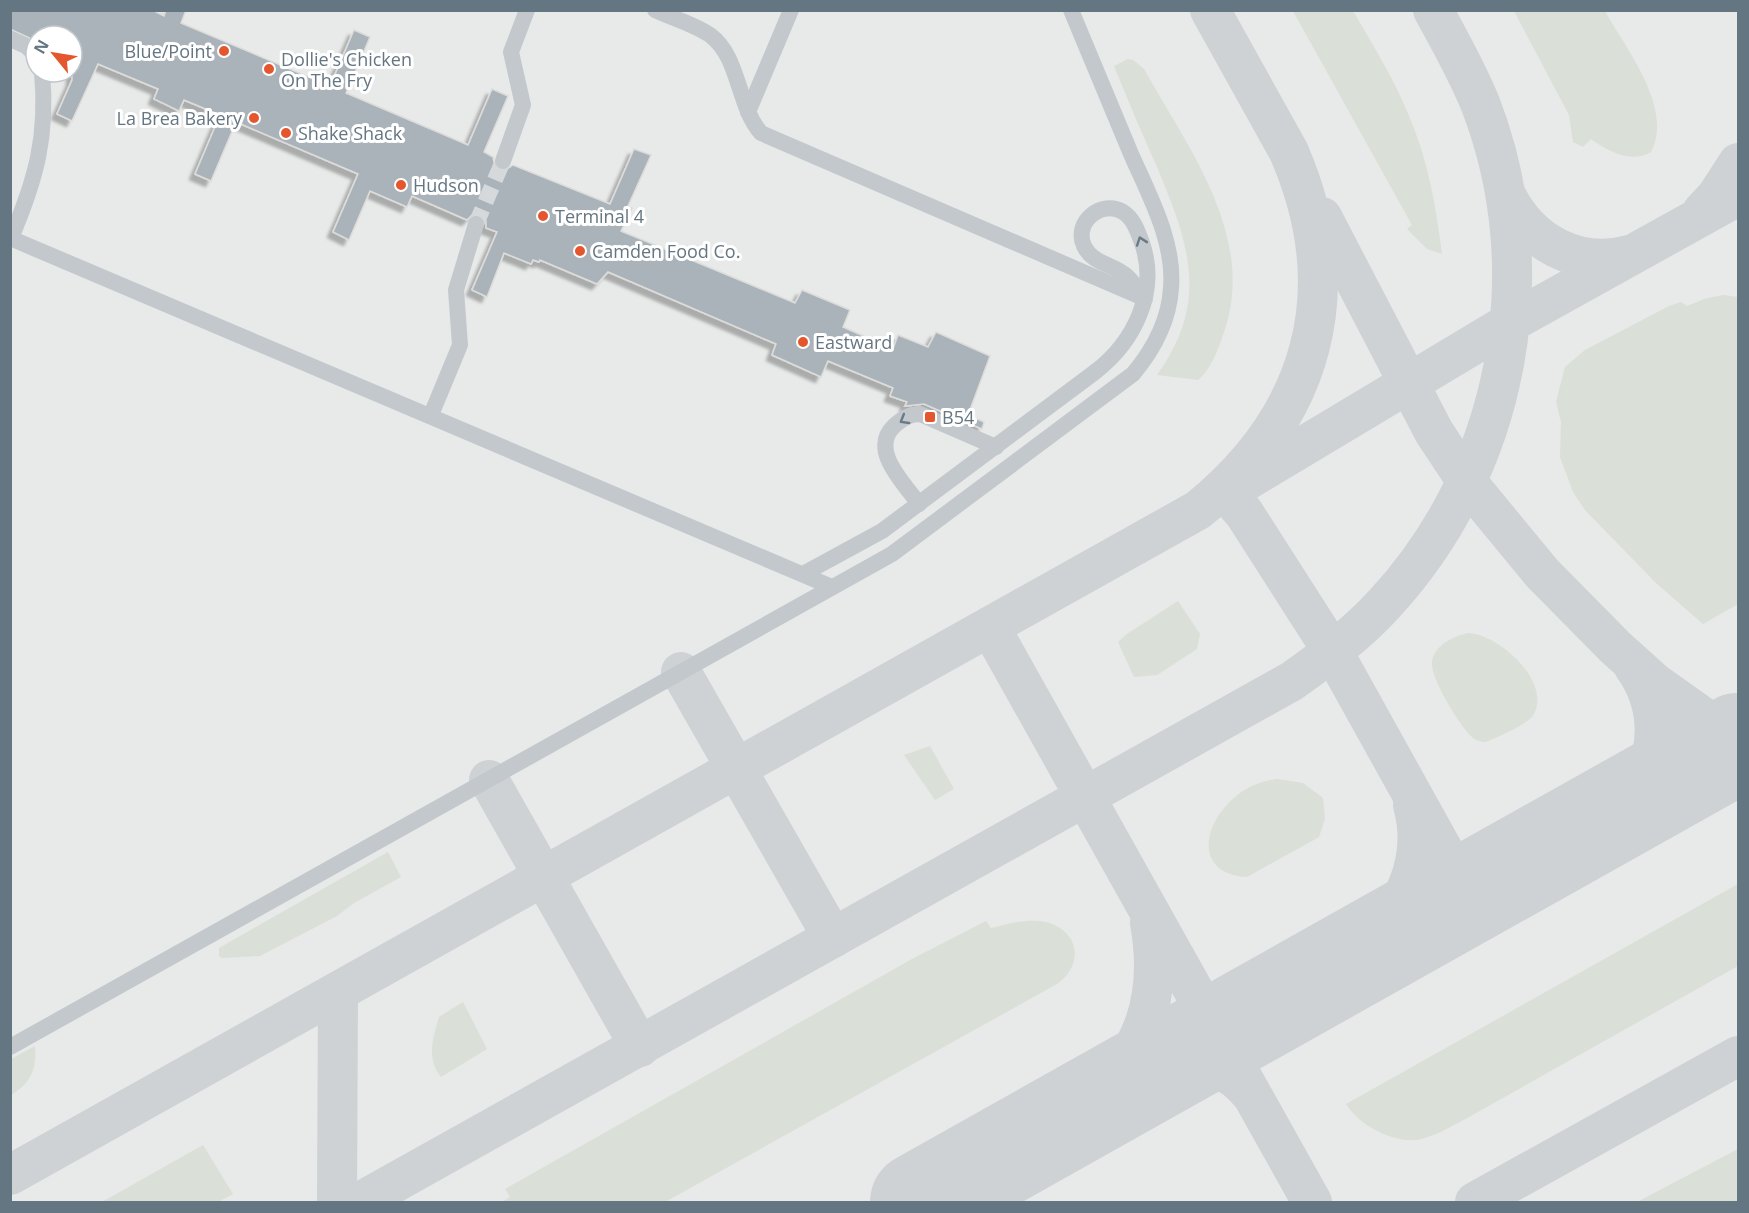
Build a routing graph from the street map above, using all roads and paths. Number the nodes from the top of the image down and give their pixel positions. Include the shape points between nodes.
1 (527, 10) edge
2 (655, 10) edge
3 (791, 10) edge
4 (1071, 10) edge
5 (10, 39) edge
6 (24, 45) edge
7 (42, 84) edge
8 (748, 112) junction
9 (503, 161) tunnel mouth
10 (476, 224) tunnel mouth
11 (11, 238) edge
12 (1145, 299) junction
13 (431, 415) junction
14 (996, 447) junction
15 (919, 504) junction
16 (803, 574) junction
17 (832, 587) junction
18 (10, 1047) edge

1 - 9 lane via 511,52 523,105
2 - 8 lane via 704,32 716,42
3 - 8 lane
4 - 17 lane via 1166,243 1172,288 1161,330 1141,365 1116,389 909,543
5 - 6 lane
7 - 11 lane via 41,155
8 - 12 lane via 761,133 774,140
10 - 13 lane via 456,290 460,345
11 - 13 lane
12 -> 12 lane via 1146,261 1133,221 1117,209 1096,212 1083,228 1082,243 1096,259 1124,273
12 - 14 lane via 1133,330 1114,356
13 - 16 lane
14 - 15 lane
14 -> 15 lane via 920,414 901,420 886,436 885,450
15 - 16 lane via 868,539
16 - 17 lane
17 - 18 lane

